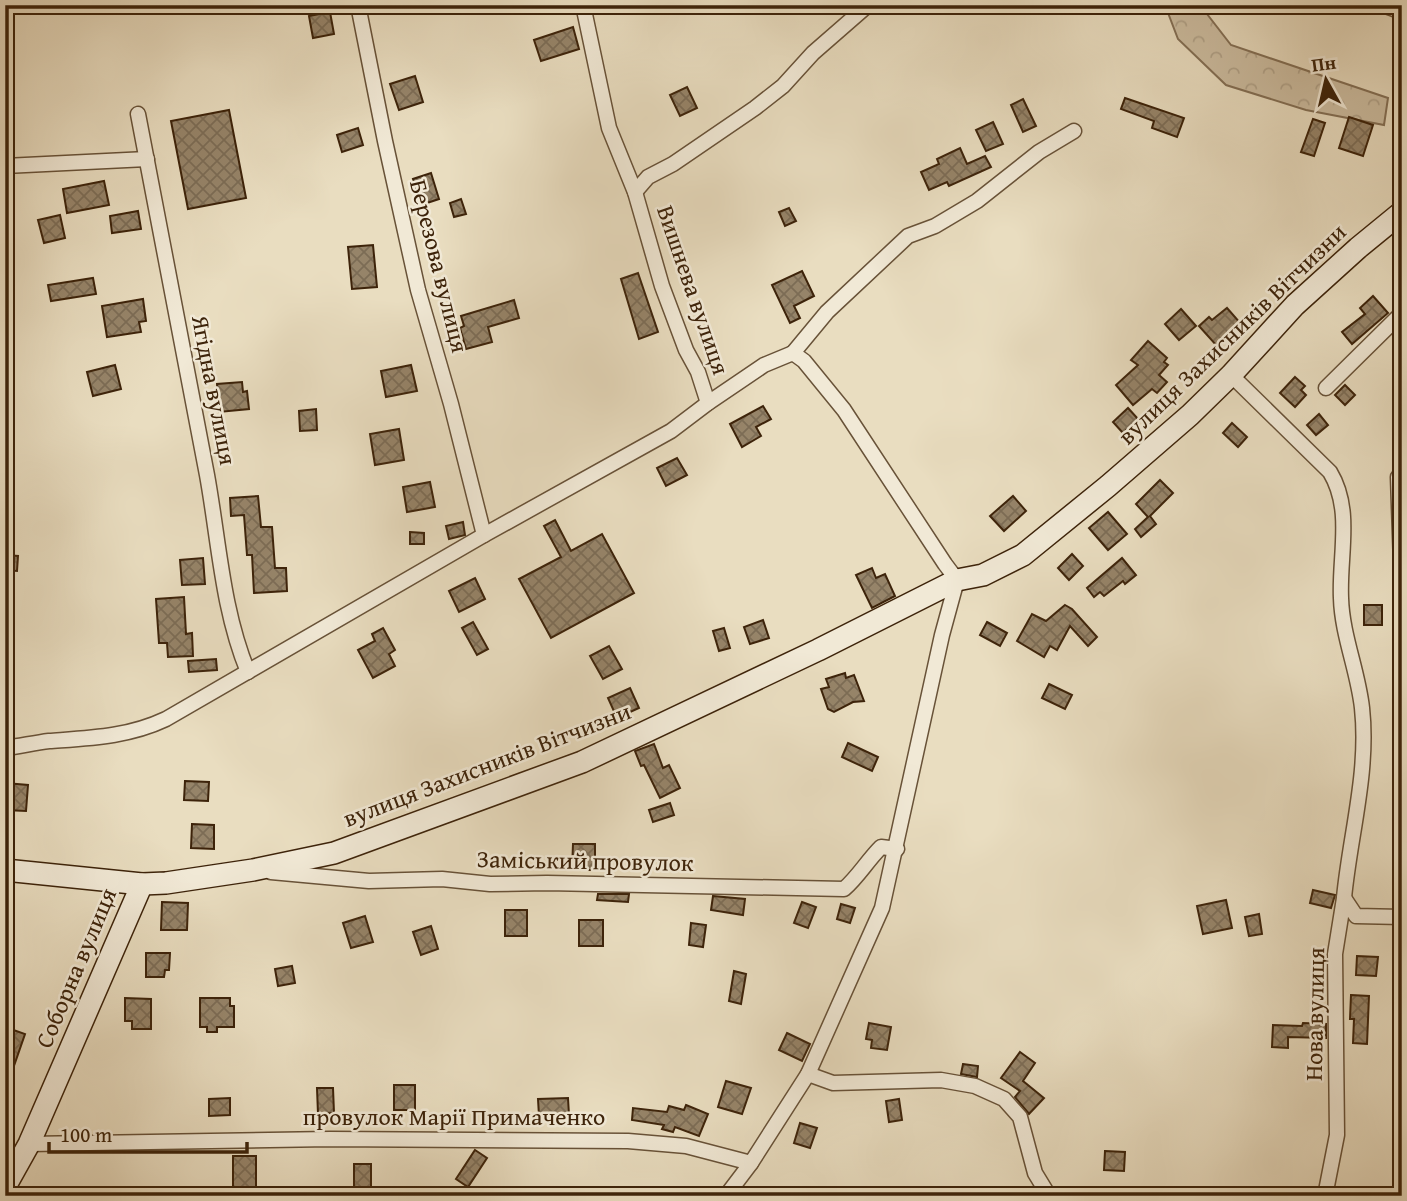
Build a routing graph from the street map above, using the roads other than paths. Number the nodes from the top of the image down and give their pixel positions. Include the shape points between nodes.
1 (358, 5) edge
2 (583, 5) edge
3 (868, 5) edge
4 (1383, 5) edge
5 (1402, 12) edge
6 (138, 114) dead end
7 (1074, 131) dead end
8 (147, 159) junction
9 (5, 166) edge
10 (635, 192) junction
11 (1402, 212) edge
12 (1402, 313) edge
13 (793, 353) junction
14 (1231, 375) junction
15 (1326, 388) dead end
16 (708, 403) junction
17 (1402, 473) edge
18 (484, 535) junction
19 (957, 580) junction
20 (1402, 593) edge
21 (248, 672) junction
22 (5, 748) edge
23 (897, 849) junction
24 (5, 870) edge
25 (253, 870) junction
26 (142, 884) junction
27 (1344, 898) junction
28 (1402, 917) edge
29 (808, 1074) junction
30 (29, 1144) junction
31 (751, 1163) junction
32 (5, 1187) edge
33 (726, 1196) edge
34 (1049, 1196) edge
35 (1325, 1196) edge

1 - 18 street, Березова вулиця via 418,290
2 - 10 street, Вишнева вулиця via 609,128
3 - 10 street, Вишнева вулиця via 783,86 648,177
4 - 5 street
6 - 8 street, Ягідна вулиця
7 - 13 street via 977,201 908,236 827,312
8 - 9 street
8 - 21 street, Ягідна вулиця via 215,519 228,614
10 - 16 street, Вишнева вулиця via 662,286
11 - 14 street, вулиця Захисників Вітчизни via 1295,305
12 - 15 street
13 - 16 street via 764,365
13 - 19 street via 844,410
14 - 19 street, вулиця Захисників Вітчизни via 1191,415 1023,555 983,575
14 - 27 street, Нова вулиця via 1330,472 1344,507 1341,600 1362,708 1364,771
16 - 18 street via 671,431
17 - 20 street via 1398,477
18 - 21 street
19 - 23 street
19 - 25 street, вулиця Захисників Вітчизни via 582,762 334,853
21 - 22 street via 147,728 98,739
23 - 25 street, Заміський провулок via 881,847 844,889 369,881
23 - 29 street via 882,908
24 - 26 street, вулиця Захисників Вітчизни
25 - 26 street, вулиця Захисників Вітчизни
26 - 30 street, Соборна вулиця
27 - 28 street via 1356,916
27 - 35 street, Нова вулиця via 1335,954 1337,1135
29 - 31 street
29 - 34 street via 833,1083 940,1080 975,1086 1004,1098 1020,1117 1035,1173
30 - 31 street, провулок Марії Примаченко via 628,1141 686,1146
30 - 32 street, Соборна вулиця
31 - 33 street

